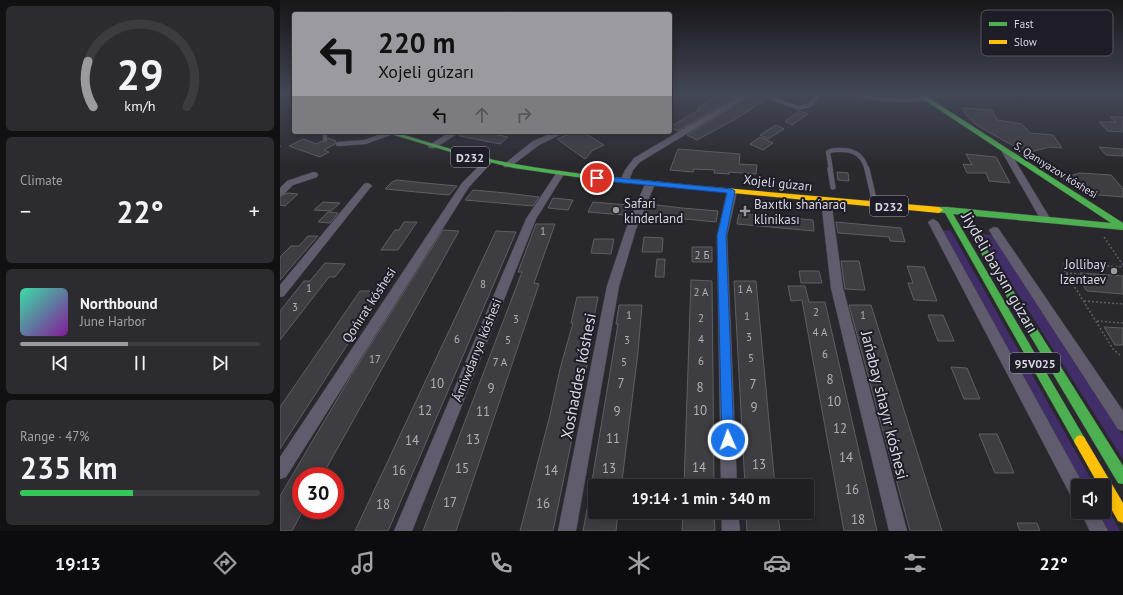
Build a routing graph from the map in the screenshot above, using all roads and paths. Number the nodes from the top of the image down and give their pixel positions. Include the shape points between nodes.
1 (709, 118) edge
2 (954, 118) edge
3 (325, 134) edge
4 (387, 134) edge
5 (392, 134) edge
6 (453, 134) edge
7 (557, 134) edge
8 (325, 139) dead end
9 (338, 144) dead end
10 (280, 146) edge
11 (432, 146) junction
12 (281, 148) dead end
13 (1006, 152) junction
14 (489, 161) junction
15 (508, 165) junction
16 (560, 174) junction
17 (314, 175) dead end
18 (625, 181) junction
19 (650, 184) junction
20 (367, 186) dead end
21 (833, 187) dead end
22 (732, 191) junction
23 (280, 193) edge
24 (826, 200) junction
25 (875, 204) junction
26 (947, 210) junction
27 (959, 212) junction
28 (1046, 220) junction
29 (933, 222) dead end
30 (967, 224) dead end
31 (1123, 227) edge
32 (994, 230) dead end
33 (1104, 237) dead end
34 (979, 244) dead end
35 (1123, 266) edge
36 (1066, 273) junction
37 (1079, 274) dead end
38 (280, 293) edge
39 (1084, 301) junction
40 (1123, 304) edge
41 (1096, 321) junction
42 (1123, 323) edge
43 (1120, 355) dead end
44 (1123, 424) edge
45 (280, 471) edge
46 (1123, 478) edge
47 (729, 479) edge
48 (1071, 479) edge
49 (1123, 516) edge
50 (730, 519) edge
51 (1093, 519) edge
52 (403, 531) edge
53 (567, 531) edge
54 (731, 531) edge
55 (898, 531) edge
56 (1099, 531) edge

1 - 18 street via 638,160 629,170
2 - 13 main road, S. Qanıyazov kóshesi
3 - 8 lane
4 - 9 lane via 356,144
5 - 11 main road, Xojeli gúzarı / D232
6 - 11 street
7 - 15 street via 536,143
10 - 12 path
11 - 14 main road, Xojeli gúzarı / D232
13 - 28 street
13 - 31 main road, S. Qanıyazov kóshesi
14 - 15 main road, Xojeli gúzarı / D232
14 - 45 street, Qońırat kóshesi via 465,185
15 - 16 main road, Xojeli gúzarı / D232
16 - 18 main road, Xojeli gúzarı / D232
16 - 52 street, Ámiwdarıya kóshesi via 531,219
17 - 23 street via 290,183
18 - 19 main road, Xojeli gúzarı / D232
19 - 22 main road, Xojeli gúzarı / D232
19 - 53 street, Xoshaddes kóshesi via 631,229 612,286
20 - 38 street
21 - 25 lane via 828,152 831,150 858,153 868,168
22 - 24 main road, Xojeli gúzarı / D232
22 - 47 street via 722,236
24 - 25 main road, Xojeli gúzarı / D232
24 - 55 street, Jańabay shayır kóshesi via 837,288
25 - 26 main road, Xojeli gúzarı / D232
26 - 27 main road, Xojeli gúzarı / D232
26 - 49 main road, Jiydeli baysın gúzarı / 95V025
27 - 28 main road, Xojeli gúzarı / D232
27 - 30 main road, Jiydeli baysın gúzarı
28 - 31 main road, Xojeli gúzarı / D232
29 - 48 street
32 - 44 street
33 - 35 path
34 - 46 main road, Jiydeli baysın gúzarı / 95V025
35 - 36 path via 1069,263 1064,264
36 - 37 path
36 - 39 path
39 - 40 path
39 - 41 path
41 - 42 path
41 - 43 path via 1113,349
50 - 54 street
51 - 56 street

